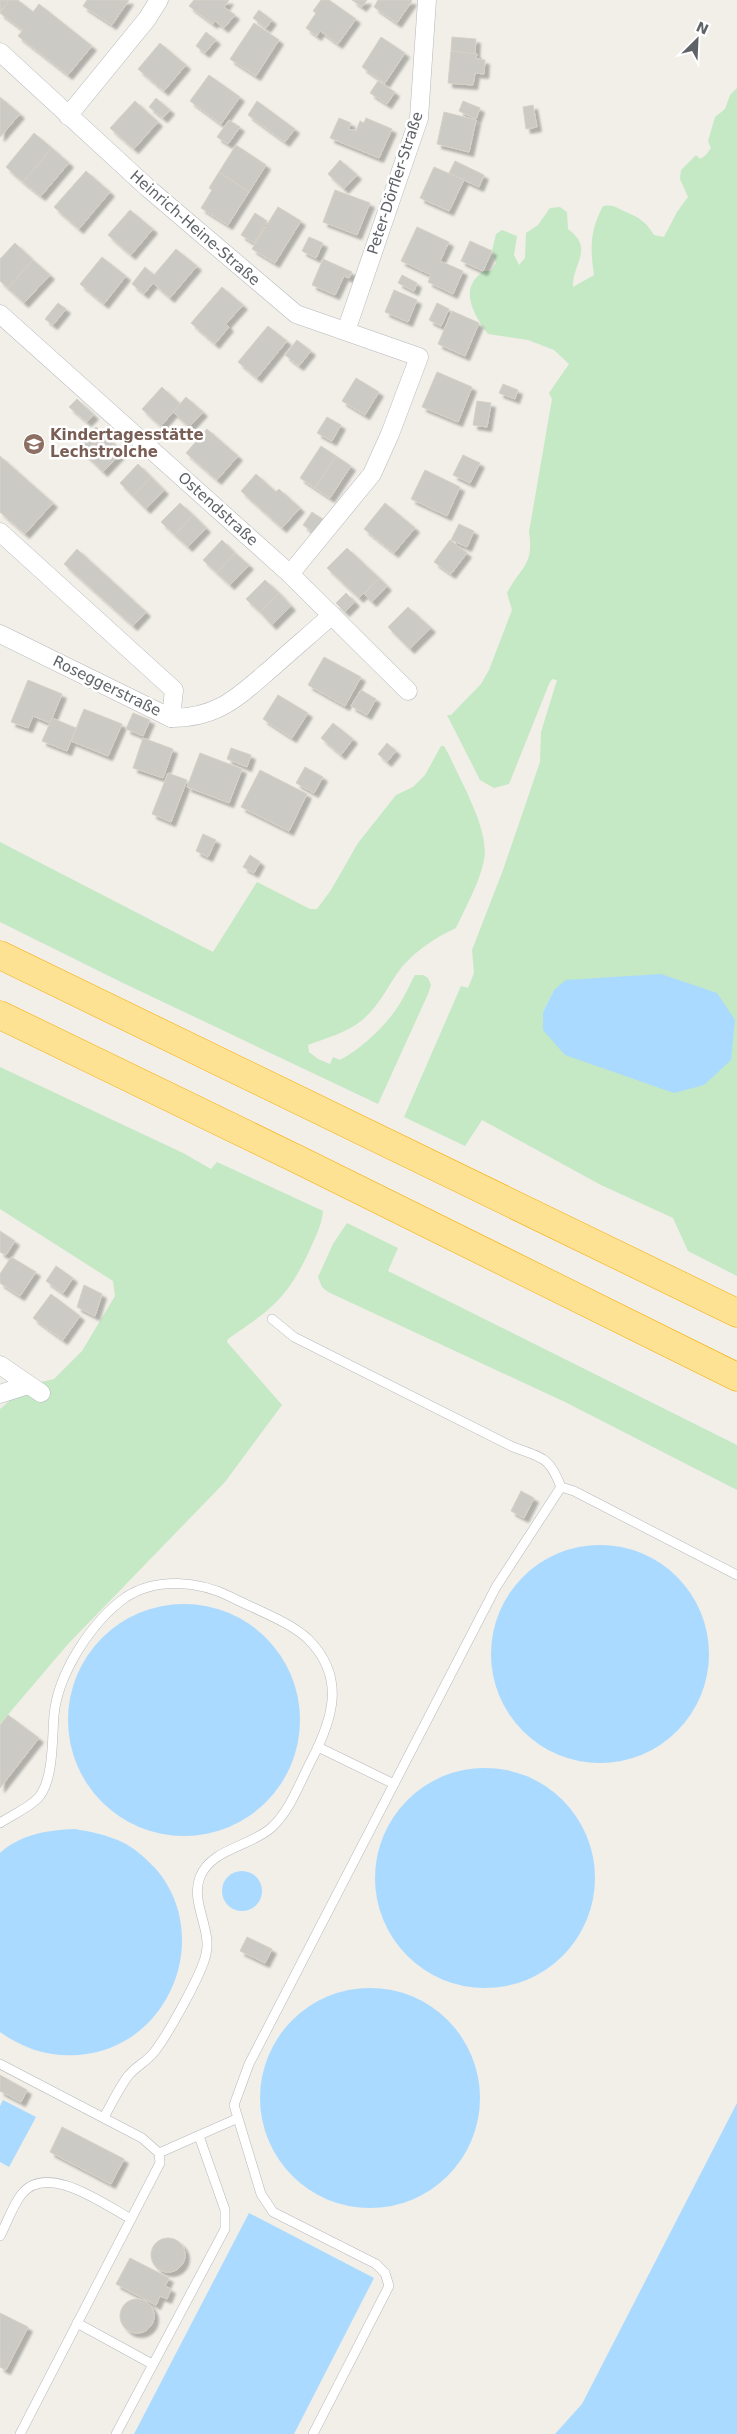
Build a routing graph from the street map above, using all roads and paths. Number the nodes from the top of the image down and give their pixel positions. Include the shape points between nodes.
1 (159, 0) edge
2 (427, 0) edge
3 (0, 52) edge
4 (68, 116) junction
5 (0, 314) edge
6 (346, 331) junction
7 (0, 532) edge
8 (290, 574) junction
9 (332, 615) junction
10 (0, 634) edge
11 (408, 691) dead end
12 (171, 718) junction
13 (0, 955) edge
14 (0, 1015) edge
15 (737, 1313) edge
16 (272, 1320) dead end
17 (0, 1365) edge
18 (737, 1377) edge
19 (0, 1394) edge
20 (561, 1487) junction
21 (737, 1575) edge
22 (318, 1747) junction
23 (394, 1784) junction
24 (0, 1823) edge
25 (0, 2064) edge
26 (104, 2117) junction
27 (236, 2119) junction
28 (199, 2136) junction
29 (159, 2153) junction
30 (131, 2219) junction
31 (0, 2236) edge
32 (78, 2323) junction
33 (152, 2364) junction
34 (20, 2434) edge
35 (116, 2434) edge
36 (312, 2434) edge

1 - 4 street
2 - 6 street, Peter-Dörfler-Straße via 419,118
3 - 4 street, Heinrich-Heine-Straße
4 - 6 street, Heinrich-Heine-Straße via 296,314
5 - 8 street, Ostendstraße
6 - 8 street, Heinrich-Heine-Straße via 419,357 372,474
7 - 12 street via 174,690
8 - 9 street, Ostendstraße
9 - 11 street, Ostendstraße
9 - 12 street, Roseggerstraße via 228,705 192,718
10 - 12 street, Roseggerstraße
13 - 15 highway
14 - 18 highway
16 - 20 lane via 294,1338 513,1447 544,1458 553,1466
17 - 19 street via 34,1389
20 - 21 lane
20 - 23 lane via 496,1587
22 - 23 lane
22 - 24 lane via 330,1717 332,1681 322,1658 308,1640 288,1626 216,1590 190,1584 147,1587 125,1598 81,1646 57,1692 46,1782 39,1796
22 - 26 lane via 284,1813 273,1826 248,1844 214,1858 200,1877 198,1901 208,1940 202,1969 163,2040 153,2054 129,2075
23 - 27 lane via 249,2064 234,2105
25 - 26 lane
26 - 29 lane via 142,2138
27 - 28 lane
27 - 36 lane via 260,2194 273,2212 376,2264 385,2273 388,2286
28 - 29 lane
28 - 33 lane via 225,2210 225,2229
29 - 30 lane via 157,2171
30 - 31 lane via 66,2184 50,2181 32,2185 22,2194
30 - 32 lane
32 - 33 lane
32 - 34 lane
33 - 35 lane

